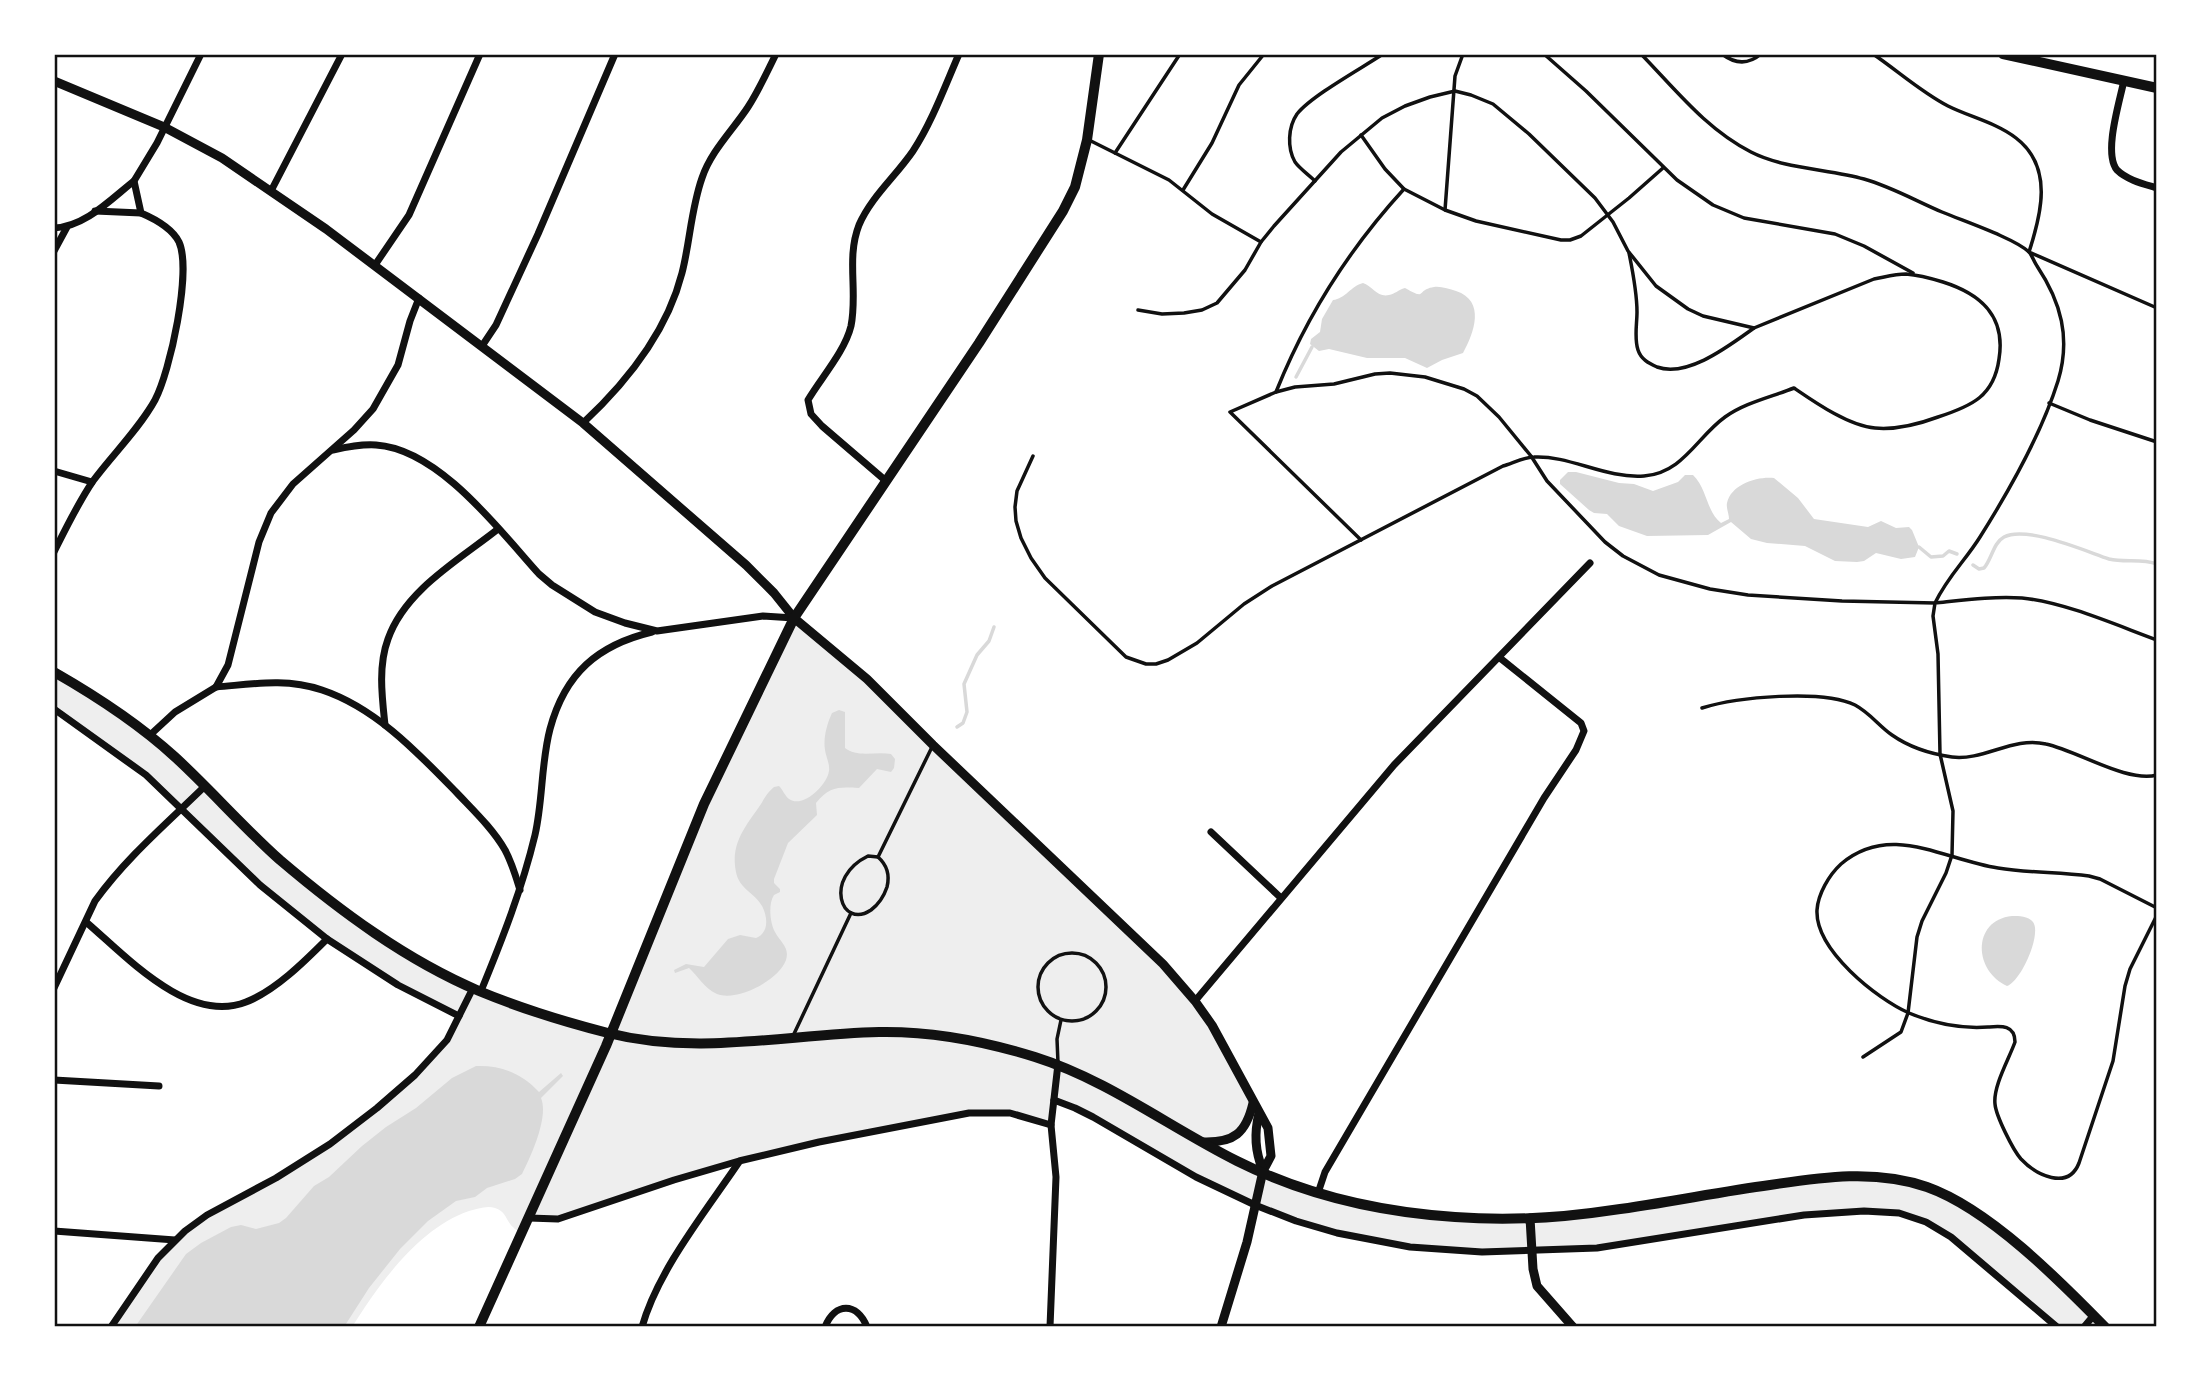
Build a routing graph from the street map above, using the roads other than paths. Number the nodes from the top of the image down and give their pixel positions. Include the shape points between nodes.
1 (201, 54) edge
2 (342, 54) edge
3 (480, 54) edge
4 (615, 54) edge
5 (776, 54) edge
6 (959, 54) edge
7 (1099, 54) edge
8 (1180, 54) edge
9 (1264, 54) edge
10 (1383, 54) edge
11 (1463, 54) edge
12 (1544, 54) edge
13 (1641, 54) edge
14 (1722, 54) edge
15 (1761, 54) edge
16 (1873, 54) edge
17 (2003, 54) edge
18 (2124, 80) junction
19 (54, 81) edge
20 (2157, 88) edge
21 (1455, 91) junction
22 (164, 127) junction
23 (1361, 135) junction
24 (1087, 140) junction
25 (1115, 153) junction
26 (1663, 168) junction
27 (134, 181) junction
28 (1315, 181) junction
29 (2157, 188) edge
30 (1404, 189) junction
31 (1183, 190) junction
32 (271, 191) junction
33 (1445, 210) junction
34 (94, 211) junction
35 (141, 213) junction
36 (1607, 214) junction
37 (67, 227) junction
38 (54, 228) edge
39 (1261, 242) junction
40 (1628, 250) junction
41 (54, 251) edge
42 (2029, 252) junction
43 (375, 265) junction
44 (1918, 275) junction
45 (419, 298) junction
46 (2157, 308) edge
47 (1138, 310) dead end
48 (1754, 328) junction
49 (482, 346) junction
50 (1276, 392) junction
51 (2049, 403) junction
52 (583, 423) junction
53 (2157, 442) edge
54 (333, 450) junction
55 (1033, 456) dead end
56 (1531, 456) junction
57 (54, 471) edge
58 (886, 481) junction
59 (92, 482) junction
60 (498, 529) junction
61 (1362, 540) junction
62 (54, 552) edge
63 (1590, 563) dead end
64 (1936, 603) junction
65 (794, 618) junction
66 (657, 631) junction
67 (2157, 640) edge
68 (1500, 658) junction
69 (54, 672) edge
70 (216, 687) junction
71 (1703, 708) dead end
72 (54, 709) edge
73 (385, 725) junction
74 (149, 736) junction
75 (933, 745) junction
76 (1940, 754) junction
77 (2157, 775) edge
78 (204, 787) junction
79 (182, 808) junction
80 (1211, 832) dead end
81 (1952, 855) junction
82 (878, 857) junction
83 (520, 891) junction
84 (1281, 898) junction
85 (2157, 908) edge
86 (851, 913) junction
87 (2157, 915) edge
88 (86, 922) junction
89 (327, 939) junction
90 (54, 988) edge
91 (477, 990) junction
92 (1195, 1001) junction
93 (1908, 1013) junction
94 (459, 1016) junction
95 (1061, 1020) junction
96 (611, 1034) junction
97 (792, 1038) junction
98 (1863, 1057) dead end
99 (1058, 1064) junction
100 (54, 1080) edge
101 (159, 1086) dead end
102 (1054, 1100) junction
103 (1253, 1101) junction
104 (1051, 1125) junction
105 (1203, 1142) junction
106 (739, 1161) junction
107 (1263, 1171) junction
108 (1318, 1193) junction
109 (1255, 1205) junction
110 (529, 1218) junction
111 (1530, 1218) junction
112 (54, 1231) edge
113 (175, 1240) junction
114 (1532, 1250) junction
115 (2094, 1315) junction
116 (111, 1327) edge
117 (479, 1327) edge
118 (642, 1327) edge
119 (825, 1327) edge
120 (867, 1327) edge
121 (1050, 1327) edge
122 (1221, 1327) edge
123 (1573, 1327) edge
124 (2057, 1327) edge
125 (2084, 1327) edge
126 (2105, 1327) edge

1 - 22 street
2 - 32 street
3 - 43 street via 409,215
4 - 49 street via 538,234
5 - 52 street via 701,179 683,271 667,320 635,365
6 - 58 street via 915,148 860,222 852,255 850,329 808,400 811,414 822,426
7 - 24 main road
8 - 25 lane
9 - 31 lane via 1239,85
10 - 28 lane via 1302,109 1292,125 1295,161
11 - 21 lane
12 - 26 lane
13 - 42 lane via 1707,122 1753,153 1894,189
14 - 15 lane via 1742,63
16 - 42 lane via 1947,105 2025,146 2040,174 2042,191
17 - 18 main road
18 - 20 main road
18 - 29 street via 2111,157 2127,177
19 - 22 street
21 - 23 lane via 1405,106
21 - 33 lane
21 - 36 lane via 1482,99 1506,114
22 - 27 street
22 - 32 street
23 - 28 lane
23 - 30 lane
24 - 25 lane
24 - 58 main road via 1075,187 1063,211
25 - 31 lane
26 - 36 lane
26 - 44 lane via 1690,190 1744,218 1835,234
27 - 34 street
27 - 35 street
28 - 39 lane
30 - 33 lane
30 - 50 lane via 1328,288
31 - 39 lane via 1212,214
32 - 43 street
33 - 36 lane via 1495,227 1561,240 1581,236
34 - 35 street
34 - 37 street
35 - 59 street via 169,229 183,255 176,326 154,401
36 - 40 lane
37 - 38 street
37 - 41 street
39 - 47 lane via 1217,303 1184,313
40 - 48 lane via 1656,286 1688,309
40 - 48 lane via 1636,292 1637,348 1650,364 1665,369 1693,364
42 - 46 lane
42 - 51 lane via 2056,298 2063,331 2062,363
43 - 45 street
44 - 48 lane via 1874,279
44 - 56 lane via 1973,295 1987,306 2000,330 1996,376 1982,396 1965,408 1920,423 1876,428 1844,418 1794,388 1724,418 1676,465 1645,476
45 - 49 street
45 - 54 street via 388,386 373,409
49 - 52 street
50 - 56 lane via 1375,374 1425,377 1477,396
50 - 61 lane via 1230,412
51 - 53 lane
51 - 64 lane via 2018,471
52 - 65 street via 746,565
54 - 60 street via 355,445 398,449 470,497
54 - 70 street via 293,484 271,513 258,542 228,665
55 - 61 lane via 1015,507 1021,538 1031,558 1045,579 1112,646 1146,664 1168,660 1197,643 1256,595
56 - 61 lane via 1503,466
56 - 64 lane via 1547,481 1605,542 1659,575 1748,595
57 - 59 street
58 - 65 main road
59 - 62 street
60 - 66 street via 539,575 573,599 596,612
60 - 73 street via 434,580 397,618 383,661
63 - 68 street
64 - 67 lane via 2008,598 2043,602
64 - 76 lane
65 - 66 street via 763,616
65 - 75 street via 867,679
65 - 96 main road via 704,804
66 - 83 street via 604,648 586,663 559,704 550,730 536,831
68 - 84 street via 1394,765
68 - 108 street via 1584,731 1325,1172
69 - 74 main road
70 - 73 street via 266,681 298,684 348,701
70 - 74 street via 175,712
71 - 76 lane via 1756,698 1839,699 1868,713 1892,736
72 - 79 street via 146,775
73 - 83 street via 492,832 505,851
74 - 78 main road
75 - 82 lane
75 - 92 street via 1163,964
76 - 77 lane via 1982,755 2032,741 2138,777
76 - 81 lane via 1953,811
78 - 79 street
78 - 91 main road via 344,912
79 - 88 street via 125,864 95,901
79 - 89 street via 260,884
80 - 84 street
81 - 85 lane via 2001,869 2089,876
81 - 93 lane via 1917,937
81 - 93 lane via 1901,843 1872,847 1851,856 1830,874 1817,909 1829,946 1848,970
82 - 86 lane via 855,863 843,879 841,897
82 - 86 lane via 888,875 884,896 867,912
83 - 91 street
84 - 92 street
86 - 97 lane
87 - 93 lane via 2130,969 2113,1060 2076,1171 2068,1178 2050,1177 2020,1158 1994,1104 2015,1042 2012,1031 2002,1026 1949,1024
88 - 89 street via 173,992 199,1003 230,1007 266,991
88 - 90 street
89 - 94 street via 398,985
91 - 94 street
91 - 96 main road
92 - 103 street
93 - 98 lane via 1901,1032
94 - 113 street via 430,1060 353,1128 201,1219
95 - 95 lane via 1083,1020 1101,1006 1105,996 1107,985 1098,964 1078,953 1056,957 1047,964 1038,984 1043,1005
95 - 99 lane
96 - 97 main road via 710,1044
96 - 110 main road
97 - 99 main road via 873,1032 933,1034 994,1045
99 - 102 street
99 - 105 main road
100 - 101 street
102 - 104 street
102 - 109 street
103 - 105 street via 1238,1134 1226,1142
103 - 107 street via 1259,1113 1255,1129
104 - 106 street via 1010,1113 969,1113
104 - 121 street via 1056,1177
105 - 107 main road
106 - 110 street via 558,1219
106 - 118 street via 673,1260
107 - 108 main road
107 - 109 street
108 - 111 main road via 1408,1213
109 - 114 street via 1337,1233 1410,1247
109 - 122 street
110 - 117 main road
111 - 114 street
111 - 115 main road via 1824,1178 1896,1179 1933,1189 1969,1209 2021,1248
112 - 113 street
113 - 116 street
114 - 123 street via 1537,1286
114 - 124 street via 1597,1248 1783,1218 1885,1211 1938,1228
115 - 125 street
115 - 126 main road
119 - 120 street via 837,1309 845,1308 862,1316

